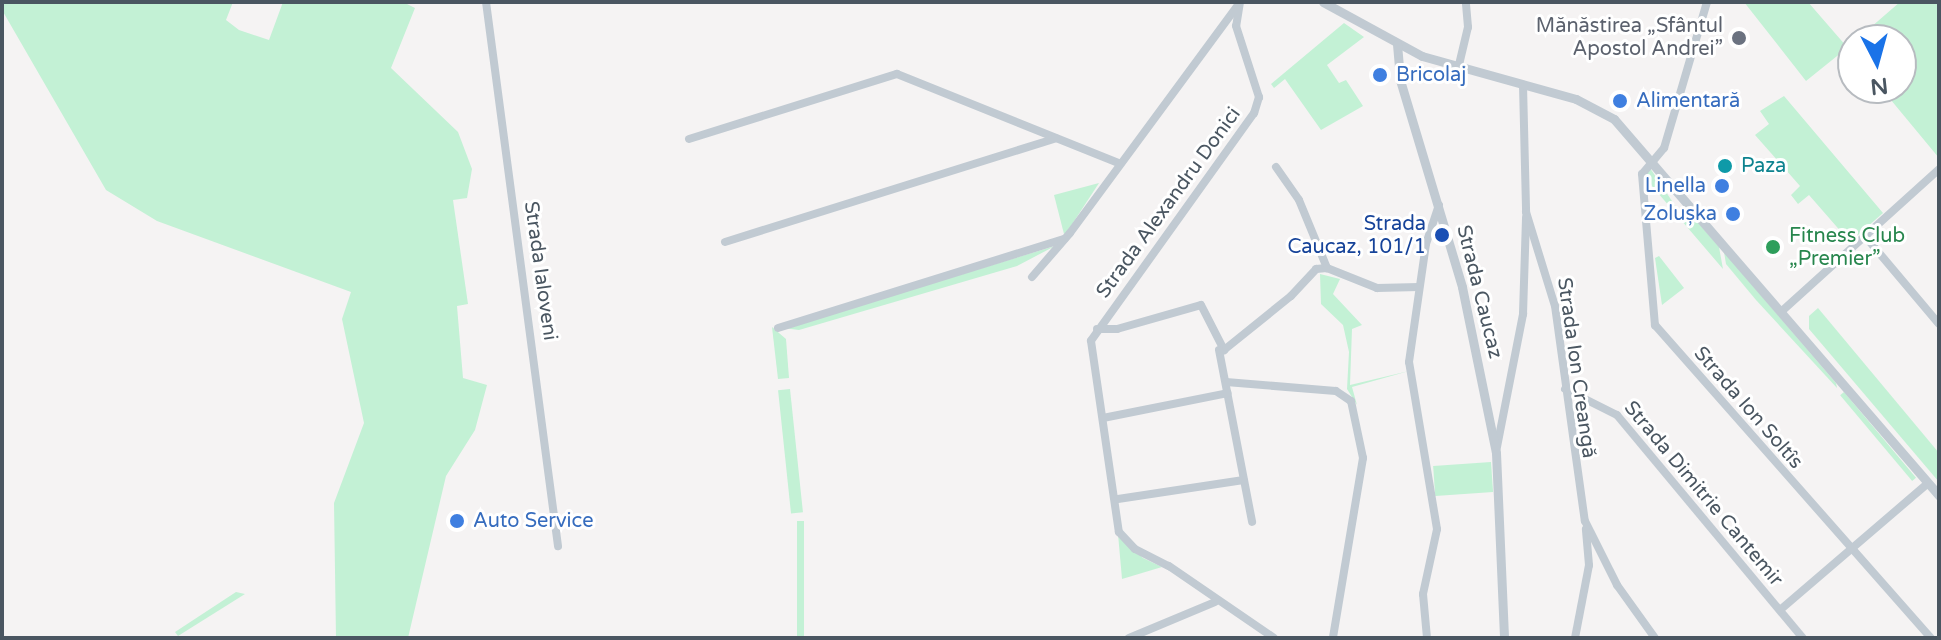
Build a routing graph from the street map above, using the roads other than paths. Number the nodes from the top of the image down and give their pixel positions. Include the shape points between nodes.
1 (486, 2) edge
2 (1323, 2) edge
3 (1466, 2) edge
4 (1707, 2) edge
5 (1239, 3) edge
6 (1397, 44) junction
7 (1458, 69) junction
8 (1523, 85) junction
9 (1057, 138) junction
10 (689, 139) dead end
11 (1654, 162) junction
12 (1118, 163) junction
13 (1276, 167) dead end
14 (1939, 169) edge
15 (1439, 205) junction
16 (1526, 212) junction
17 (1864, 235) junction
18 (1065, 239) junction
19 (725, 242) dead end
20 (1327, 268) junction
21 (1032, 277) dead end
22 (1419, 287) junction
23 (1782, 311) junction
24 (1939, 324) edge
25 (778, 328) dead end
26 (1097, 329) junction
27 (1219, 350) junction
28 (1226, 382) junction
29 (1565, 389) junction
30 (1228, 393) junction
31 (1103, 418) junction
32 (1496, 453) junction
33 (1244, 480) junction
34 (1928, 483) junction
35 (1939, 496) edge
36 (1118, 499) junction
37 (1585, 521) junction
38 (1252, 522) dead end
39 (558, 546) dead end
40 (1851, 548) junction
41 (1215, 602) junction
42 (1780, 610) junction
43 (1129, 638) edge
44 (1274, 638) edge
45 (1333, 638) edge
46 (1427, 638) edge
47 (1504, 638) edge
48 (1575, 638) edge
49 (1655, 638) edge
50 (1803, 638) edge
51 (1931, 638) edge

1 - 39 street, Strada Ialoveni
2 - 6 street
3 - 7 street
4 - 11 street, Strada Ion Soltîs via 1679,105
5 - 12 street
5 - 26 street, Strada Alexandru Donici via 1238,38 1258,104
6 - 7 street
6 - 15 street, Strada Caucaz via 1400,80
7 - 8 street
8 - 11 street via 1604,112
8 - 16 street, Strada Ion Creangă
9 - 10 street via 897,74
9 - 12 street
9 - 19 street
11 - 23 street
11 - 40 street, Strada Ion Soltîs via 1645,168 1641,184 1655,325
12 - 18 street
13 - 20 street via 1299,200
14 - 17 street
15 - 22 street
15 - 32 street, Strada Caucaz via 1462,287
16 - 29 street, Strada Ion Creangă via 1549,281
16 - 32 street via 1523,314
17 - 23 street
17 - 24 street
18 - 21 street
18 - 25 street
20 - 22 street via 1366,286
20 - 27 street via 1312,272 1243,338
22 - 46 street via 1409,362 1437,529 1423,594
23 - 34 street
26 - 27 street, Strada Alexandru Donici via 1117,329 1201,305 1207,309
26 - 31 street, Strada Alexandru Donici via 1091,341
27 - 28 street, Strada Alexandru Donici
28 - 30 street, Strada Alexandru Donici
28 - 45 street via 1347,395 1363,458
29 - 37 street, Strada Ion Creangă
29 - 42 street, Strada Dimitrie Cantemir via 1617,415
30 - 31 street
30 - 33 street, Strada Alexandru Donici
31 - 36 street, Strada Alexandru Donici
32 - 47 street, Strada Caucaz
33 - 36 street
33 - 38 street, Strada Alexandru Donici
34 - 35 street
34 - 40 street
36 - 41 street, Strada Alexandru Donici via 1114,518 1123,538
37 - 48 street via 1589,565
37 - 49 street, Strada Ion Creangă via 1617,585
40 - 42 street
40 - 51 street, Strada Ion Soltîs
41 - 43 street
41 - 44 street, Strada Alexandru Donici
42 - 50 street, Strada Dimitrie Cantemir

